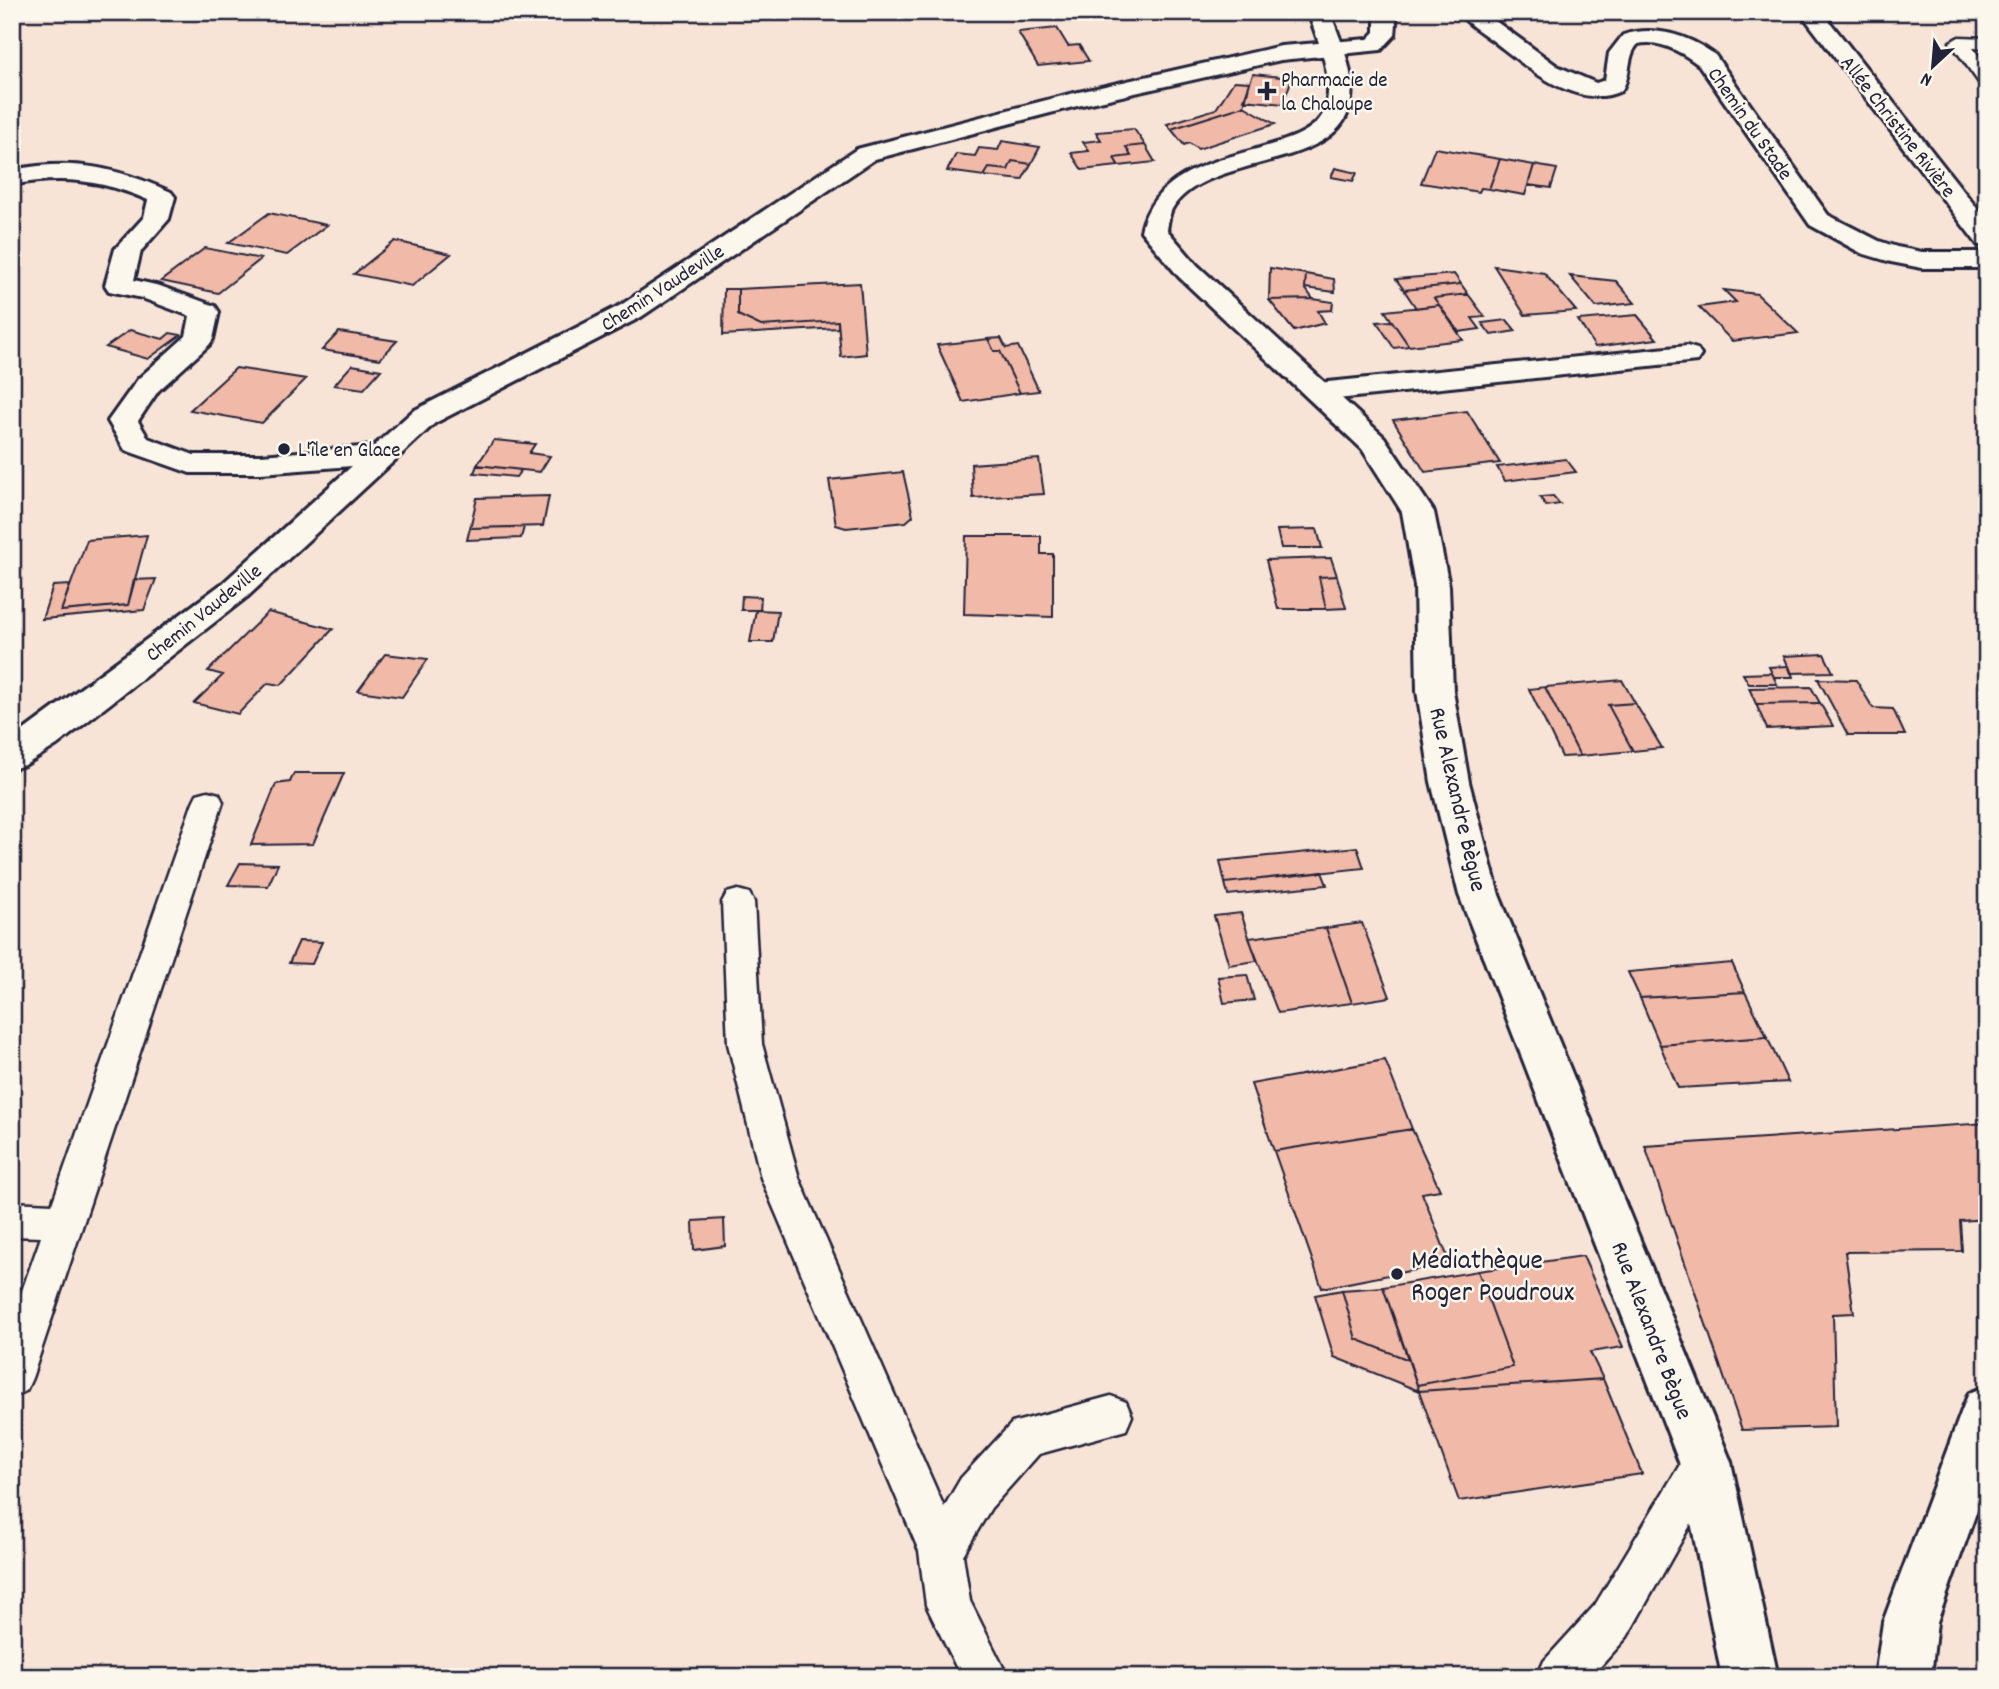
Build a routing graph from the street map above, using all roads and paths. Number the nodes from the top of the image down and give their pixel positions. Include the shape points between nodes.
1 (1319, 12) edge
2 (1386, 12) edge
3 (1469, 12) edge
4 (1811, 12) edge
5 (1987, 43) edge
6 (1332, 50) junction
7 (1987, 80) edge
8 (12, 178) edge
9 (1987, 239) edge
10 (1987, 260) edge
11 (1688, 355) dead end
12 (1318, 392) junction
13 (382, 456) junction
14 (12, 756) edge
15 (208, 802) dead end
16 (738, 902) dead end
17 (12, 1219) edge
18 (66, 1221) junction
19 (12, 1378) edge
20 (1987, 1410) edge
21 (1111, 1416) dead end
22 (1705, 1462) junction
23 (941, 1551) junction
24 (985, 1677) edge
25 (1559, 1677) edge
26 (1750, 1677) edge
27 (1903, 1677) edge

1 - 6 street, Rue Alexandre Bègue
2 - 6 street via 1387,31 1382,40
3 - 10 street, Chemin du Stade via 1568,83 1596,90 1613,86 1618,79 1623,47 1629,41 1679,41 1707,60 1819,220 1891,254 1922,260
4 - 9 street, Allée Christine Rivière
5 - 7 lane via 1959,43
6 - 12 street, Rue Alexandre Bègue via 1340,83 1336,116 1326,127 1314,136 1193,178 1170,193 1160,207 1154,231 1188,271
6 - 13 street, Chemin Vaudeville via 1281,53 1070,101 866,155 631,312 424,417
8 - 13 street via 53,169 119,177 162,197 156,219 128,249 119,285 205,312 199,339 148,385 123,421 136,444 190,464
11 - 12 street
12 - 22 street, Rue Alexandre Bègue via 1373,443 1418,512 1432,586 1435,691 1450,782 1479,895
13 - 14 street, Chemin Vaudeville via 235,590
15 - 18 lane
16 - 23 lane via 745,1044 780,1178
17 - 18 lane
18 - 19 lane
20 - 27 street via 1910,1622
21 - 23 lane via 1027,1437 976,1493
22 - 25 lane via 1611,1621
22 - 26 street, Rue Alexandre Bègue
23 - 24 lane via 948,1605

